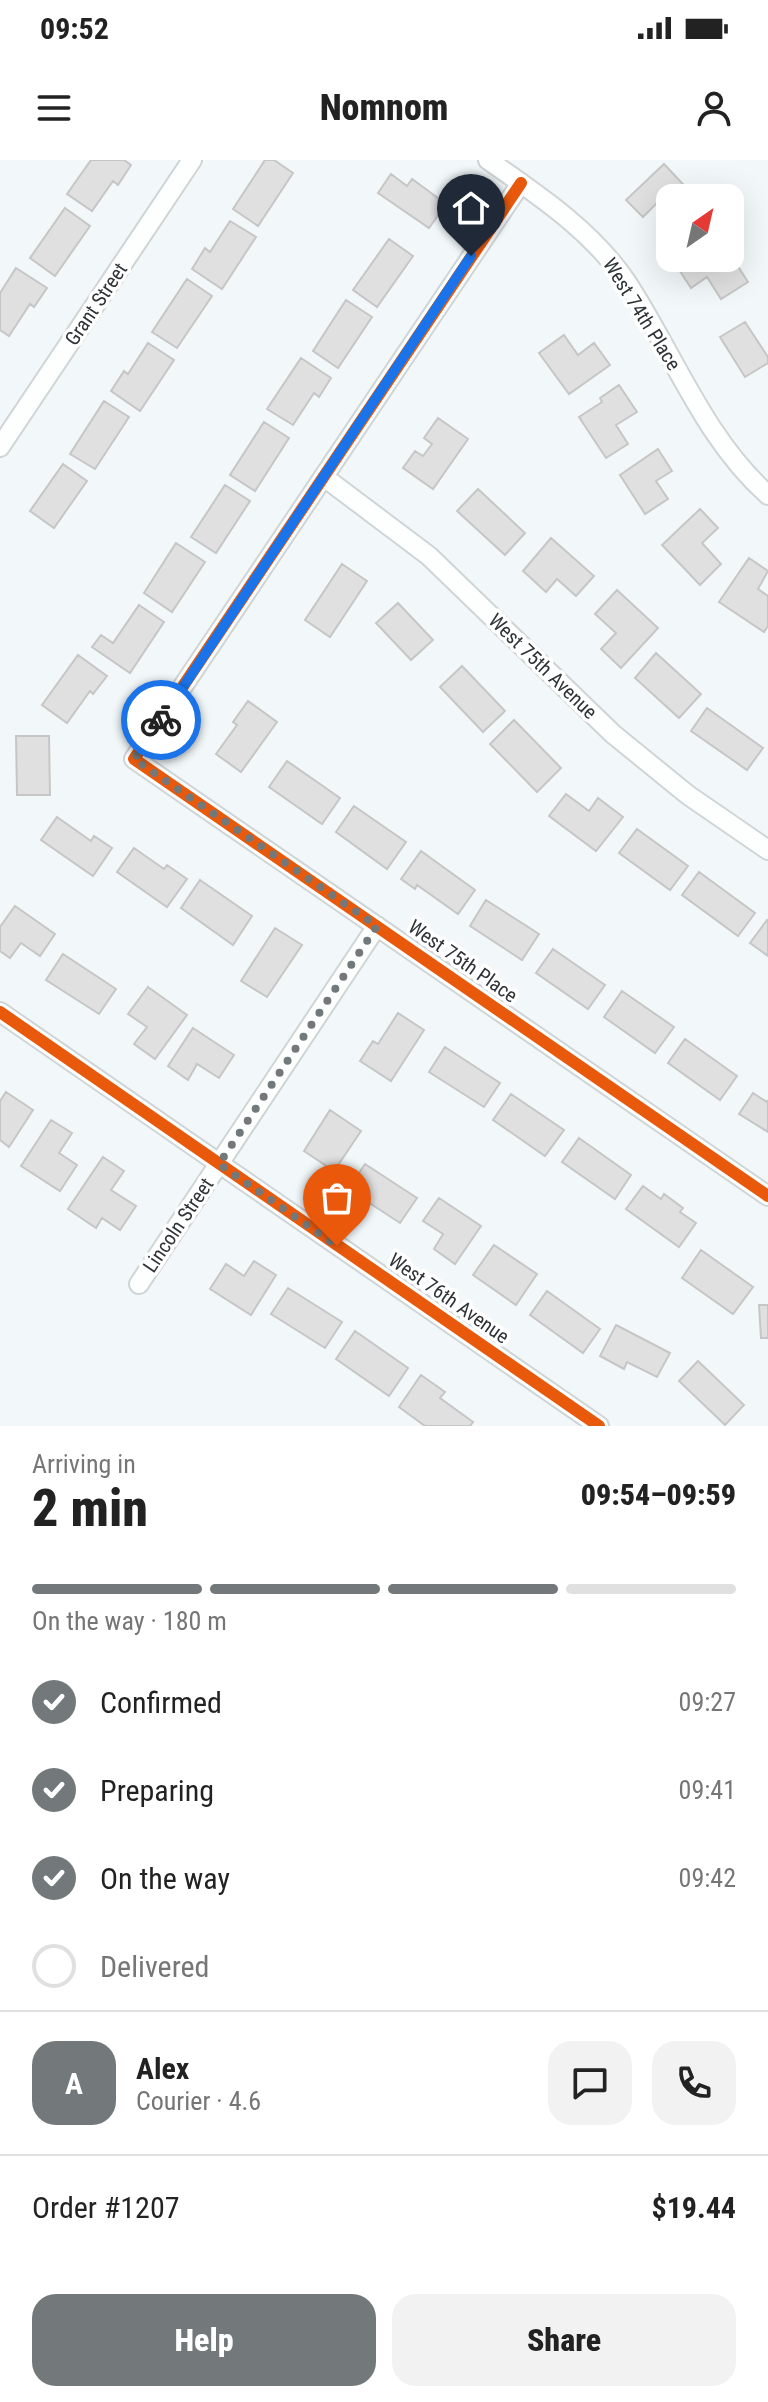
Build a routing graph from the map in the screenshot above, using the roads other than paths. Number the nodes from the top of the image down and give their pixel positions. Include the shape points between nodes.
1 (192, 160) edge
2 (488, 160) edge
3 (521, 183) junction
4 (0, 447) edge
5 (324, 477) junction
6 (768, 495) edge
7 (768, 850) edge
8 (377, 926) junction
9 (0, 1012) edge
10 (219, 1164) junction
11 (768, 1196) edge
12 (139, 1284) dead end
13 (599, 1426) edge

1 - 4 street, Grant Street
2 - 3 street, West 74th Place
3 - 5 street
3 - 6 street, West 74th Place via 572,221 608,257 697,405 728,451
5 - 7 street, West 75th Avenue via 429,556 629,748
5 - 8 street, West 75th Place via 134,759
8 - 10 street, Lincoln Street
8 - 11 street, West 75th Place
9 - 10 street, West 76th Avenue
10 - 12 street, Lincoln Street
10 - 13 street, West 76th Avenue

